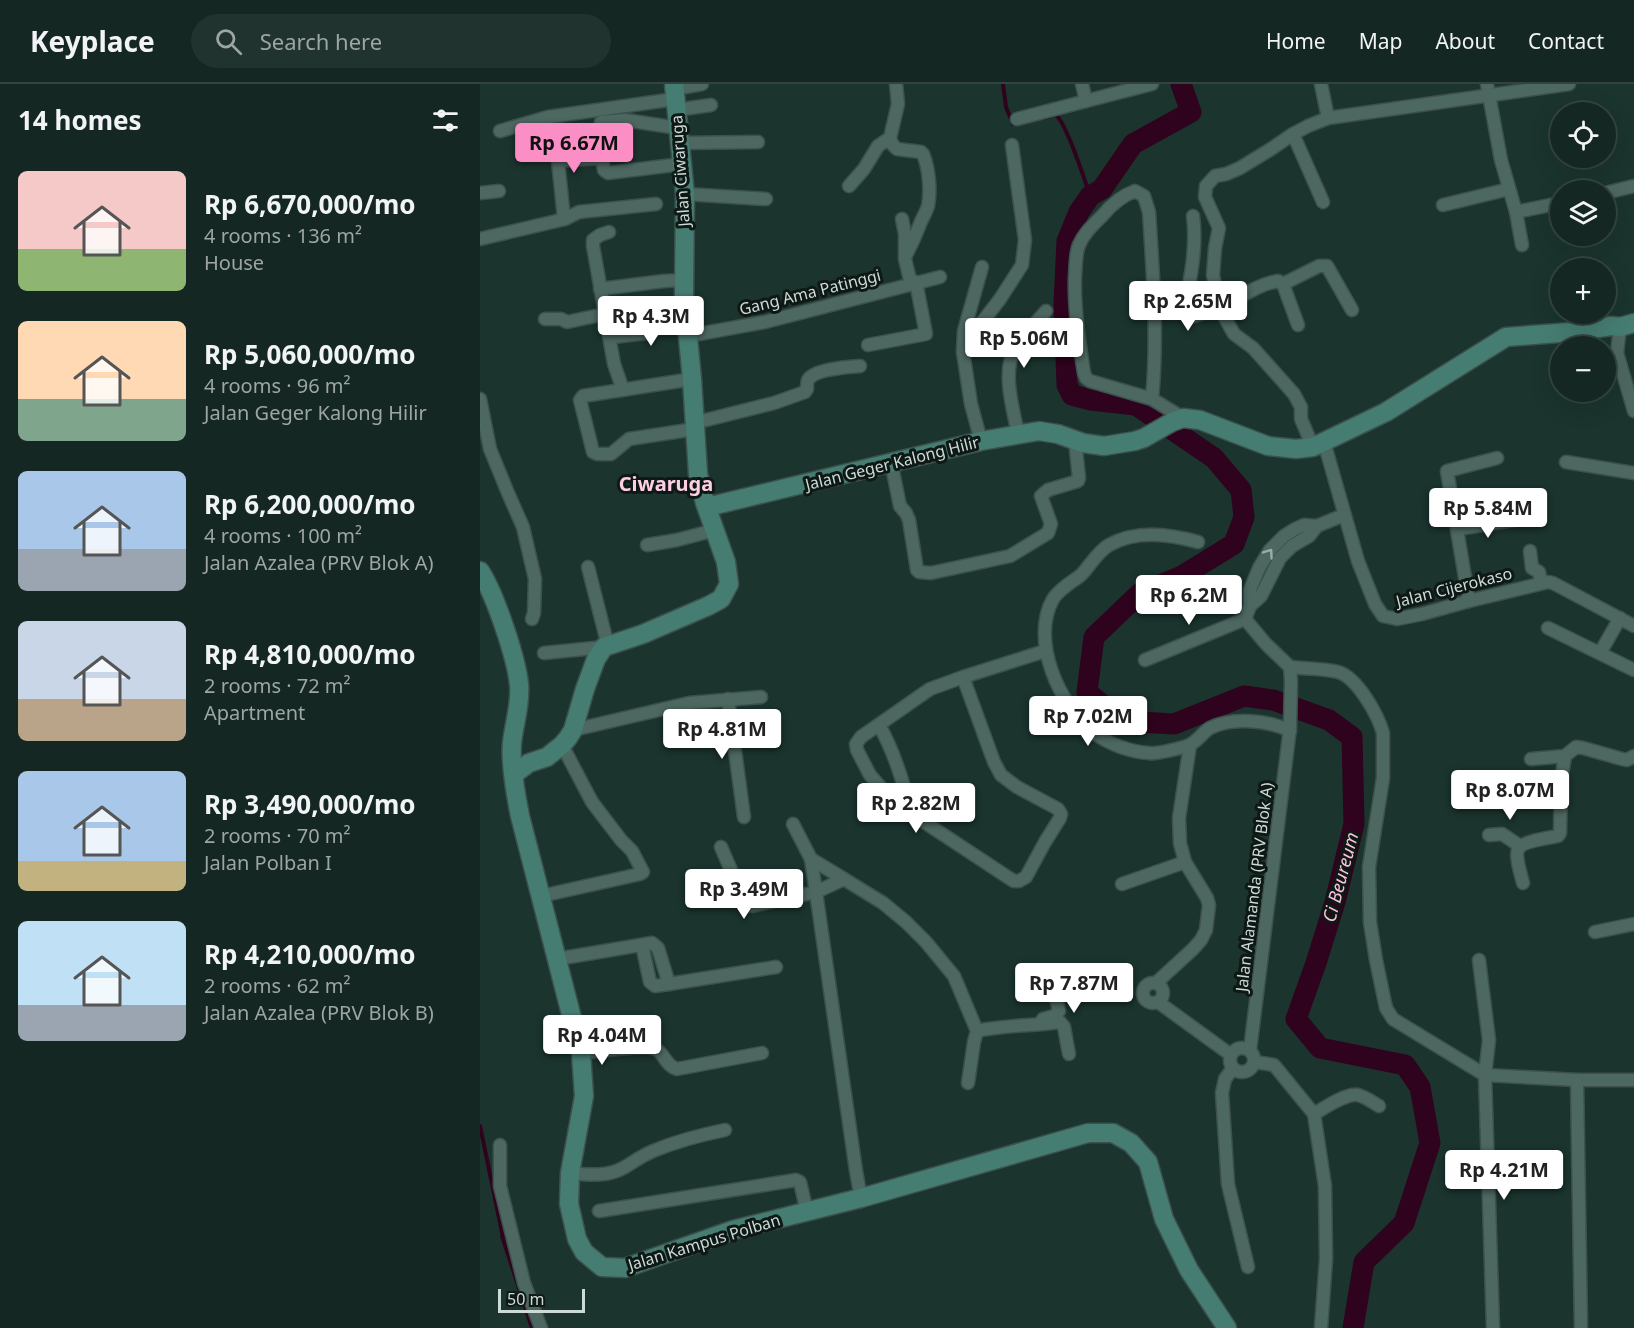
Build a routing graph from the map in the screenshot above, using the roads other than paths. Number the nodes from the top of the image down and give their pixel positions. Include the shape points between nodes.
1 (702, 84) edge
2 (896, 84) edge
3 (1082, 84) edge
4 (1152, 84) edge
5 (1321, 84) edge
6 (1569, 84) edge
7 (1488, 90) edge
8 (675, 96) edge
9 (1086, 101) junction
10 (711, 105) dead end
11 (1017, 118) dead end
12 (1328, 118) junction
13 (601, 122) dead end
14 (500, 130) dead end
15 (1293, 134) junction
16 (554, 135) dead end
17 (679, 136) junction
18 (890, 138) junction
19 (758, 142) dead end
20 (1012, 145) dead end
21 (558, 161) junction
22 (682, 164) junction
23 (849, 186) dead end
24 (1634, 186) edge
25 (1509, 189) junction
26 (1616, 190) edge
27 (499, 191) dead end
28 (480, 194) edge
29 (685, 194) junction
30 (766, 199) dead end
31 (1323, 202) dead end
32 (656, 204) dead end
33 (1443, 205) dead end
34 (1550, 205) edge
35 (1516, 212) junction
36 (1193, 216) dead end
37 (564, 219) junction
38 (902, 219) dead end
39 (609, 232) dead end
40 (480, 239) edge
41 (1522, 245) dead end
42 (906, 255) junction
43 (982, 267) dead end
44 (940, 277) dead end
45 (684, 280) junction
46 (913, 283) junction
47 (1283, 284) junction
48 (600, 290) junction
49 (1219, 307) junction
50 (1353, 310) dead end
51 (1046, 311) dead end
52 (605, 314) junction
53 (545, 319) dead end
54 (1298, 325) dead end
55 (1627, 325) edge
56 (687, 330) junction
57 (613, 337) dead end
58 (868, 345) dead end
59 (963, 352) junction
60 (860, 366) dead end
61 (692, 379) junction
62 (623, 390) junction
63 (480, 399) edge
64 (1152, 399) junction
65 (1634, 411) edge
66 (1177, 420) junction
67 (695, 426) junction
68 (1018, 434) junction
69 (1075, 440) junction
70 (981, 441) junction
71 (1319, 445) junction
72 (1497, 458) dead end
73 (891, 462) junction
74 (1566, 462) dead end
75 (1634, 472) edge
76 (707, 507) junction
77 (1344, 515) junction
78 (1513, 520) dead end
79 (1458, 529) junction
80 (716, 530) junction
81 (1198, 542) dead end
82 (647, 545) dead end
83 (1530, 551) dead end
84 (588, 567) dead end
85 (480, 571) edge
86 (1541, 582) junction
87 (1470, 601) junction
88 (1620, 618) junction
89 (532, 619) dead end
90 (1245, 619) junction
91 (1634, 626) edge
92 (1548, 628) dead end
93 (606, 646) junction
94 (1046, 651) junction
95 (544, 653) dead end
96 (1600, 653) junction
97 (1145, 660) dead end
98 (1290, 667) junction
99 (1634, 670) edge
100 (963, 677) junction
101 (761, 697) dead end
102 (728, 699) junction
103 (879, 725) junction
104 (1290, 729) junction
105 (573, 730) junction
106 (1190, 745) junction
107 (562, 746) junction
108 (1565, 756) junction
109 (1634, 756) edge
110 (1531, 759) dead end
111 (514, 774) junction
112 (1561, 781) junction
113 (1512, 791) dead end
114 (912, 814) junction
115 (744, 817) dead end
116 (793, 824) dead end
117 (1489, 835) dead end
118 (1520, 846) junction
119 (721, 847) dead end
120 (812, 859) junction
121 (1185, 862) junction
122 (844, 879) junction
123 (1523, 883) dead end
124 (1122, 884) dead end
125 (816, 892) junction
126 (542, 896) junction
127 (1634, 924) edge
128 (1595, 932) dead end
129 (642, 945) junction
130 (557, 959) junction
131 (1479, 960) dead end
132 (776, 967) dead end
133 (1050, 972) dead end
134 (669, 984) junction
135 (1031, 1024) junction
136 (977, 1031) junction
137 (581, 1053) junction
138 (762, 1053) dead end
139 (1069, 1054) dead end
140 (1231, 1055) junction
141 (1253, 1056) junction
142 (1233, 1068) junction
143 (1485, 1075) junction
144 (1577, 1080) junction
145 (1634, 1080) edge
146 (968, 1083) dead end
147 (1379, 1106) dead end
148 (1314, 1114) junction
149 (725, 1130) dead end
150 (500, 1145) dead end
151 (570, 1173) junction
152 (861, 1198) junction
153 (599, 1211) dead end
154 (807, 1212) junction
155 (1248, 1267) dead end
156 (1325, 1327) edge
157 (541, 1328) edge
158 (1227, 1328) edge
159 (1493, 1328) edge
160 (1581, 1328) edge

1 - 8 street
2 - 18 street via 898,104
3 - 9 street
4 - 9 street
5 - 12 street
6 - 7 street
7 - 12 street
7 - 25 street
8 - 10 street
8 - 14 street via 548,117
8 - 17 street, Jalan Ciwaruga
9 - 11 street
12 - 15 street
13 - 17 street via 625,120
15 - 31 street
15 - 49 street, Jalan Cijerokaso via 1226,174 1215,176 1206,186 1205,197 1219,228 1213,275
16 - 21 street
17 - 19 street
17 - 22 street, Jalan Ciwaruga
18 - 23 street via 878,146
18 - 42 street via 895,148 923,154 929,187 926,211
20 - 59 street via 1025,240 1022,265
21 - 22 street via 600,158 608,173
21 - 37 street
22 - 29 street, Jalan Ciwaruga
24 - 26 street
25 - 33 street
25 - 35 street
27 - 28 street
29 - 30 street
29 - 45 street, Jalan Ciwaruga
32 - 37 street via 596,209
34 - 35 street
35 - 41 street
36 - 49 street via 1185,312 1191,317
37 - 40 street
38 - 42 street
39 - 48 street via 593,240
42 - 46 street
43 - 59 street via 964,331
44 - 46 street, Gang Ama Patinggi
45 - 48 street
45 - 56 street, Jalan Ciwaruga
46 - 56 street, Gang Ama Patinggi via 765,322
46 - 58 street via 926,334
47 - 49 street via 1272,282
47 - 50 street via 1319,266 1327,266
47 - 54 street
48 - 52 street
49 - 71 street, Jalan Cijerokaso via 1234,334 1253,348 1294,394 1301,407 1301,419
51 - 68 street via 1015,349 1010,362 1008,376
52 - 53 street via 567,321
52 - 62 street
55 - 65 street via 1617,353
55 - 71 street via 1506,337 1386,411
56 - 57 street, Gang Ama Patinggi via 673,325
56 - 61 street, Jalan Ciwaruga
59 - 70 street via 970,404
60 - 67 street via 818,372 807,381 805,392
61 - 62 street
61 - 67 street, Jalan Ciwaruga
62 - 67 street via 581,399 594,453 611,454 629,439
63 - 89 street via 490,448 524,527 535,579
64 - 64 street via 1086,378 1077,330 1078,246 1112,204 1135,192 1144,196 1149,212 1155,329
64 - 66 street
66 - 69 street, Jalan Geger Kalong Hilir via 1135,441 1104,446
66 - 71 street via 1200,420 1268,446 1296,449
67 - 76 street, Jalan Ciwaruga via 698,474
68 - 69 street, Jalan Geger Kalong Hilir via 1039,431
68 - 70 street, Jalan Geger Kalong Hilir
69 - 73 street via 1077,481 1041,496 1051,524 1048,533 1010,556 931,573 917,570 909,520 900,506
70 - 73 street, Jalan Geger Kalong Hilir
71 - 77 street, Jalan Cijerokaso
72 - 79 street via 1447,471
73 - 76 street, Jalan Geger Kalong Hilir
74 - 75 street
76 - 80 street
77 - 87 street, Jalan Cijerokaso via 1369,590 1383,616 1397,620
77 - 90 street via 1317,526 1295,529 1270,550 1250,590
78 - 79 street
79 - 87 street
80 - 82 street
80 - 93 street via 729,578 721,599 663,626
81 - 94 street via 1150,534 1108,545 1082,574 1054,596 1047,613
83 - 86 street via 1532,568 1539,572
84 - 93 street
85 - 111 street via 501,620 519,684 512,743
86 - 87 street, Jalan Cijerokaso
86 - 88 street via 1553,583
88 - 91 street
88 - 96 street
90 - 97 street
90 - 98 street
92 - 96 street
93 - 95 street
93 - 105 street via 596,659
94 - 100 street
94 - 106 street via 1056,682 1074,714 1095,733 1119,747 1150,753
96 - 99 street
98 - 104 street, Jalan Alamanda (PRV Blok A)
98 - 143 street via 1347,676 1356,684 1383,733 1383,778 1369,867 1370,922 1388,1012
100 - 103 street via 930,689
100 - 114 street via 1001,775 1058,809 1061,814 1057,825 1026,877 1014,881
101 - 102 street
102 - 105 street via 689,703
102 - 115 street
103 - 114 street via 890,743
103 - 114 street via 858,740 857,750 876,783
104 - 106 street via 1254,721 1222,724
104 - 141 street, Jalan Alamanda (PRV Blok A)
105 - 107 street
106 - 121 street via 1179,818
107 - 111 street
107 - 126 street via 592,802 643,872
108 - 109 street via 1576,747 1627,760
108 - 110 street
108 - 112 street
111 - 126 street, Jalan Kampus Polban via 520,816
112 - 113 street
112 - 118 street via 1559,835
116 - 120 street
117 - 118 street via 1502,834
118 - 123 street via 1517,851
119 - 125 street via 748,905
120 - 122 street
120 - 125 street
121 - 124 street
121 - 140 street via 1207,898 1206,930 1193,949 1143,992 1146,1001 1158,1002
122 - 125 street
122 - 136 street via 883,903 926,942 954,976
125 - 152 street
126 - 130 street, Jalan Kampus Polban
127 - 128 street
129 - 130 street
129 - 134 street via 657,946
129 - 134 street via 650,982 655,986
130 - 137 street, Jalan Kampus Polban
131 - 143 street via 1489,1040
132 - 134 street
133 - 135 street via 1059,1011
135 - 136 street
135 - 139 street via 1061,1023
136 - 146 street
137 - 138 street via 652,1048 677,1069
137 - 151 street, Jalan Kampus Polban via 584,1096
140 - 141 street via 1243,1047
140 - 142 street
141 - 142 street via 1250,1070
141 - 148 street via 1274,1065
142 - 155 street via 1222,1093 1228,1184
143 - 144 street
143 - 159 street
144 - 145 street
144 - 160 street
147 - 148 street via 1353,1095
148 - 156 street via 1325,1186
149 - 151 street via 662,1147 611,1173
150 - 157 street via 500,1186 524,1283
151 - 154 street, Jalan Kampus Polban via 569,1204 577,1239 584,1252 602,1267 625,1268 733,1230
152 - 154 street, Jalan Kampus Polban
152 - 158 street, Jalan Kampus Polban via 1088,1133 1113,1133 1131,1143 1148,1162 1164,1219 1189,1270
153 - 154 street via 796,1180 800,1182

